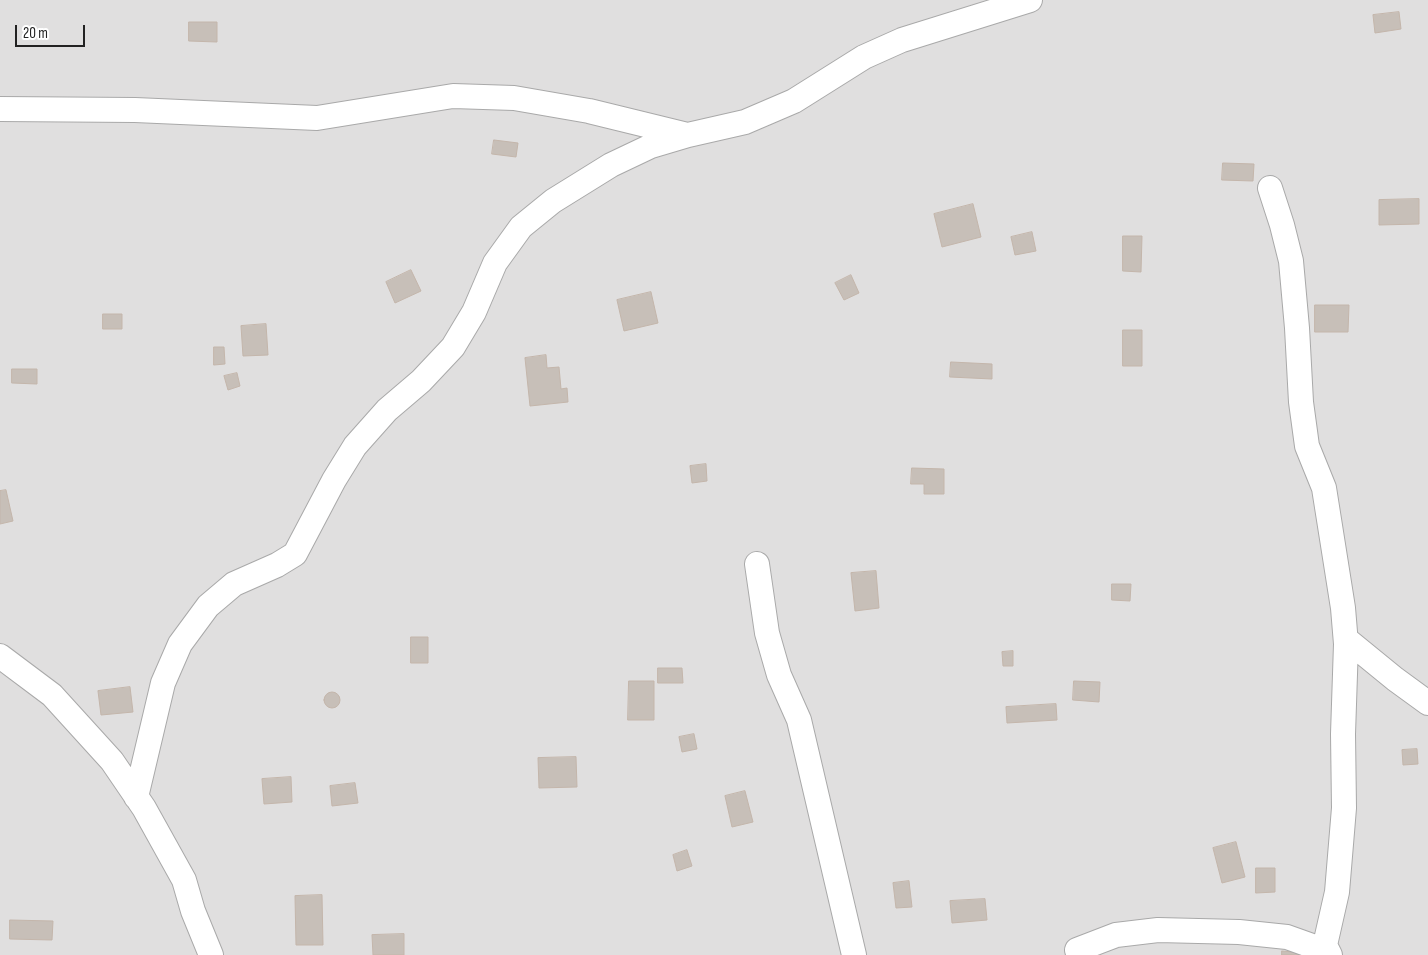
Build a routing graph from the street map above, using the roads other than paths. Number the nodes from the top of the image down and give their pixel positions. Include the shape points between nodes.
1 (1030, 0) edge
2 (0, 109) edge
3 (688, 135) junction
4 (1270, 188) dead end
5 (757, 564) dead end
6 (1346, 639) junction
7 (0, 656) edge
8 (1428, 702) edge
9 (136, 797) junction
10 (1077, 950) dead end
11 (211, 955) edge
12 (854, 955) edge
13 (1326, 955) edge
14 (1330, 955) edge

1 - 3 street via 902,40 864,57 794,102 745,122
2 - 3 street via 135,110 318,118 454,96 523,100 589,111
3 - 9 street via 652,146 611,165 553,201 521,227 495,263 474,312 453,347 387,410 355,446 295,554 234,584 208,606 180,644 163,683
4 - 6 street via 1291,261 1307,446 1324,488
5 - 12 street via 767,633 779,675 799,720
6 - 8 street
6 - 14 street via 1344,808 1338,892 1325,945
7 - 9 street via 52,695 112,761
9 - 11 street via 184,880
10 - 13 street via 1116,935 1158,930 1287,937 1315,947

